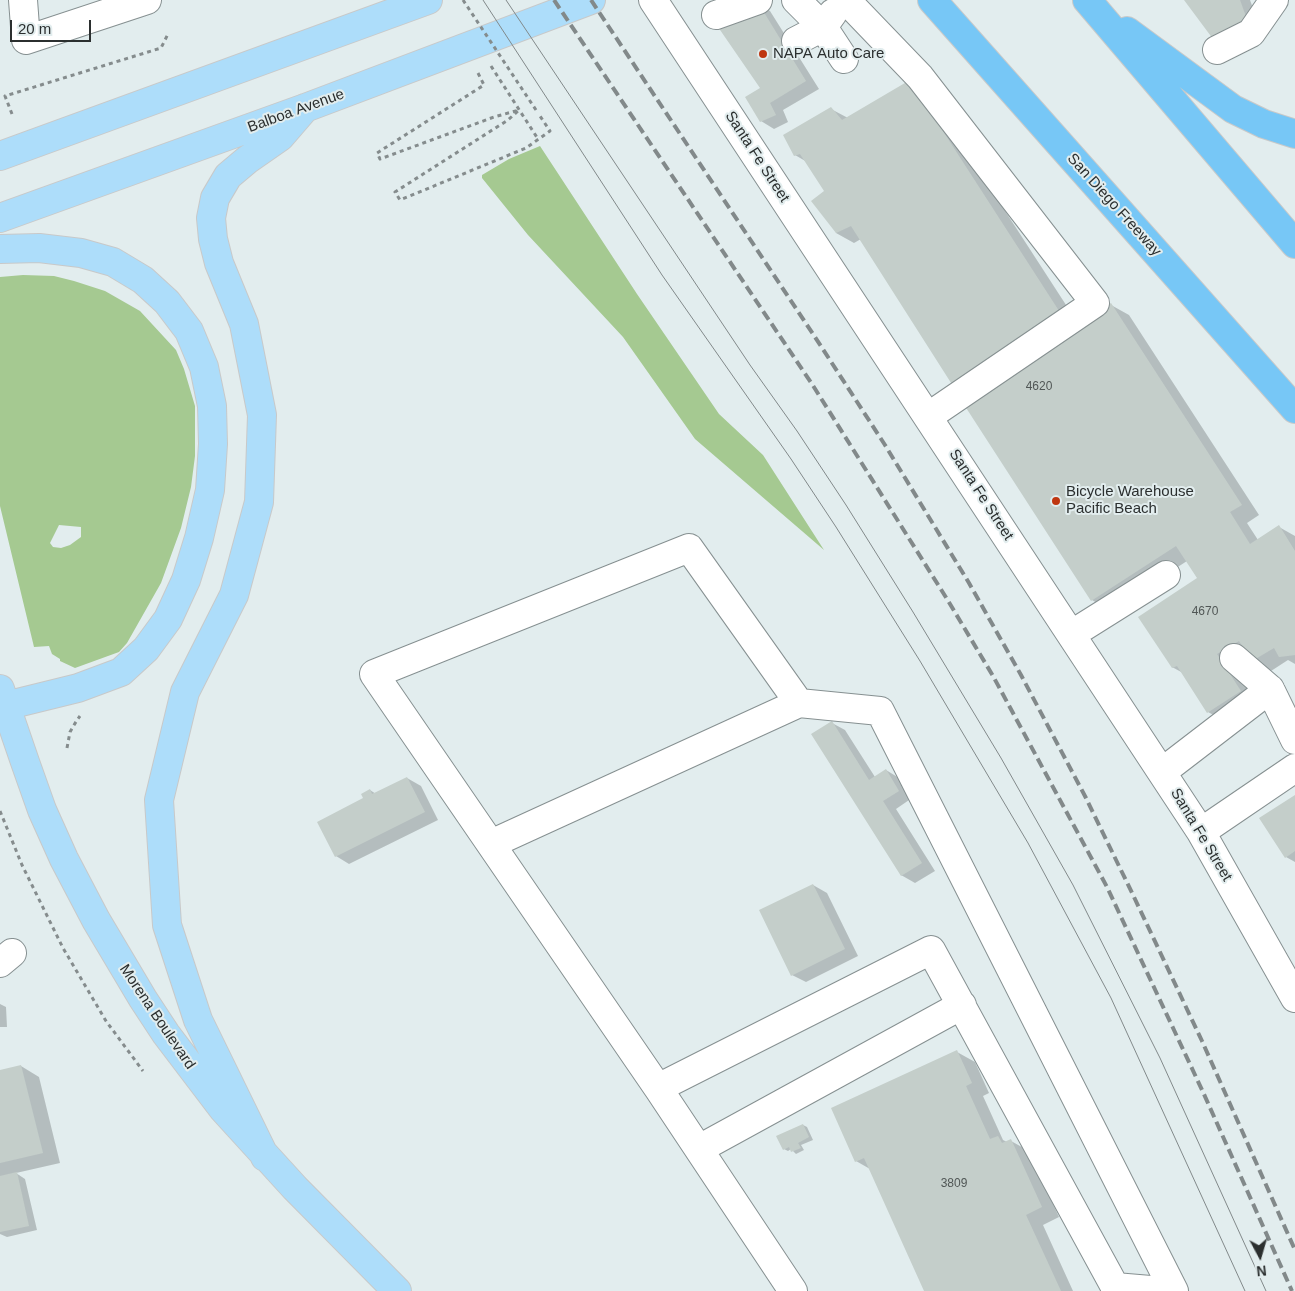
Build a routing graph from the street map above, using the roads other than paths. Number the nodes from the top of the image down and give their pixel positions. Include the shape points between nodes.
1 (23, 0) edge
2 (148, 0) edge
3 (428, 0) edge
4 (590, 0) edge
5 (654, 0) edge
6 (758, 0) edge
7 (796, 0) edge
8 (845, 0) edge
9 (932, 0) edge
10 (1274, 0) edge
11 (1088, 2) edge
12 (716, 15) dead end
13 (823, 27) junction
14 (796, 42) dead end
15 (1217, 50) dead end
16 (844, 59) dead end
17 (305, 108) junction
18 (1295, 134) edge
19 (3, 154) edge
20 (0, 218) edge
21 (1295, 244) edge
22 (0, 249) edge
23 (1295, 409) edge
24 (928, 416) junction
25 (1166, 575) dead end
26 (1072, 634) junction
27 (1234, 658) dead end
28 (1270, 690) junction
29 (2, 698) edge
30 (799, 703) junction
31 (1295, 740) edge
32 (1295, 768) edge
33 (1162, 772) junction
34 (1201, 832) junction
35 (491, 844) junction
36 (1292, 984) edge
37 (962, 1005) junction
38 (658, 1088) junction
39 (698, 1149) junction
40 (265, 1157) junction
41 (1115, 1289) edge
42 (397, 1291) edge
43 (793, 1291) edge
44 (1162, 1291) edge
45 (1174, 1291) edge

1 - 2 street via 26,40
3 - 19 main road
4 - 17 main road, Balboa Avenue
5 - 24 street, Santa Fe Street
6 - 12 street
7 - 13 street
8 - 13 street
8 - 24 street via 920,77 1095,302
9 - 23 highway, San Diego Freeway
10 - 15 street via 1251,33
11 - 18 highway via 1233,109
11 - 21 highway
13 - 14 street
13 - 16 street
17 - 20 main road, Balboa Avenue
17 - 40 main road via 280,137 228,176 215,198 211,218 213,239 219,263 244,324 262,415 259,502 234,594 186,692 159,800 167,925 198,1020
22 - 29 main road via 39,248 81,253 112,262 143,280 189,331 204,367 212,406 213,444 210,490 186,580 168,619 146,649 121,672 78,688
24 - 26 street, Santa Fe Street
25 - 26 street
26 - 33 street, Santa Fe Street
27 - 28 street
28 - 31 street
28 - 33 street
29 - 40 main road, Morena Boulevard via 42,810 114,951 172,1041 223,1109
30 - 35 street
30 - 35 street via 688,548 374,674
30 - 45 street via 880,711
32 - 34 street
33 - 34 street, Santa Fe Street
34 - 36 street, Santa Fe Street
35 - 38 street
37 - 38 street via 932,950
37 - 39 street
37 - 41 street
38 - 39 street
39 - 43 street
40 - 42 main road, Morena Boulevard
41 - 44 street

